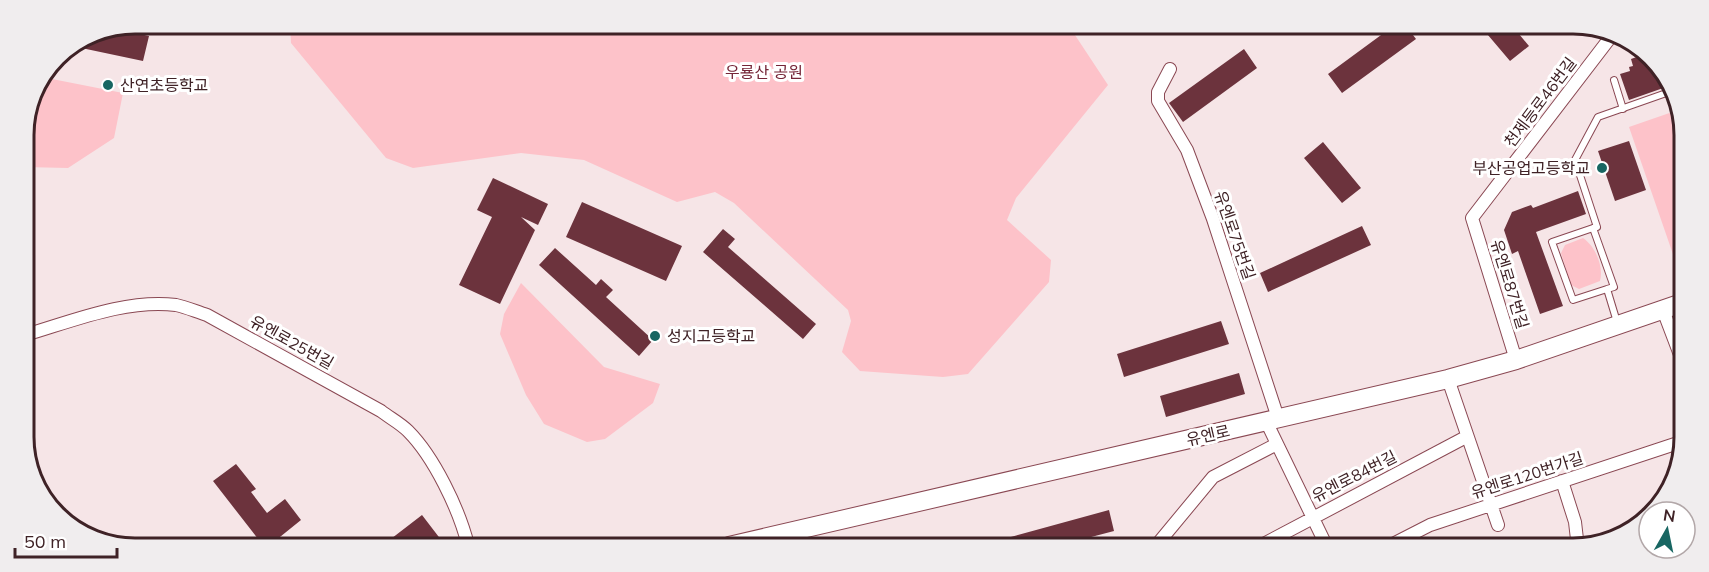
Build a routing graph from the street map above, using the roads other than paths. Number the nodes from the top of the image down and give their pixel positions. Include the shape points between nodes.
1 (1608, 41) edge
2 (1170, 69) dead end
3 (1614, 80) dead end
4 (1665, 94) edge
5 (1623, 109) junction
6 (1472, 218) joint
7 (1593, 228) junction
8 (1606, 289) junction
9 (1674, 306) edge
10 (1663, 309) junction
11 (1618, 325) junction
12 (34, 332) edge
13 (1674, 339) edge
14 (1516, 360) junction
15 (1448, 379) junction
16 (1272, 420) junction
17 (1466, 437) junction
18 (1277, 444) junction
19 (1674, 444) edge
20 (1562, 481) junction
21 (1491, 504) junction
22 (1312, 516) junction
23 (1498, 525) dead end
24 (1163, 537) edge
25 (1275, 537) edge
26 (1322, 537) edge
27 (1406, 537) edge
28 (1577, 537) edge
29 (465, 538) edge
30 (765, 538) edge

1 - 6 street, 천제등로46번길
2 - 16 street, 유엔로75번길 via 1158,92 1158,101 1187,150 1213,219
3 - 5 lane
4 - 5 lane
5 - 7 lane via 1598,117 1575,160 1597,226
6 - 14 street, 유엔로87번길
7 - 8 lane via 1614,287
7 - 8 lane via 1552,242 1573,300
8 - 11 lane
9 - 10 main road, 유엔로
10 - 11 main road, 유엔로
10 - 13 street
11 - 14 main road, 유엔로
12 - 29 street, 유엔로25번길 via 105,311 143,305 177,305 207,315 407,429 440,476
14 - 15 main road, 유엔로
15 - 16 main road, 유엔로
15 - 17 street
16 - 18 street
16 - 30 main road, 유엔로
17 - 21 street
17 - 22 street, 유엔로84번길
18 - 22 street
18 - 24 street via 1213,477
19 - 20 street, 유엔로120번가길
20 - 21 street, 유엔로120번가길
20 - 28 street
21 - 23 street
21 - 27 street, 유엔로120번가길
22 - 25 street, 유엔로84번길
22 - 26 street

